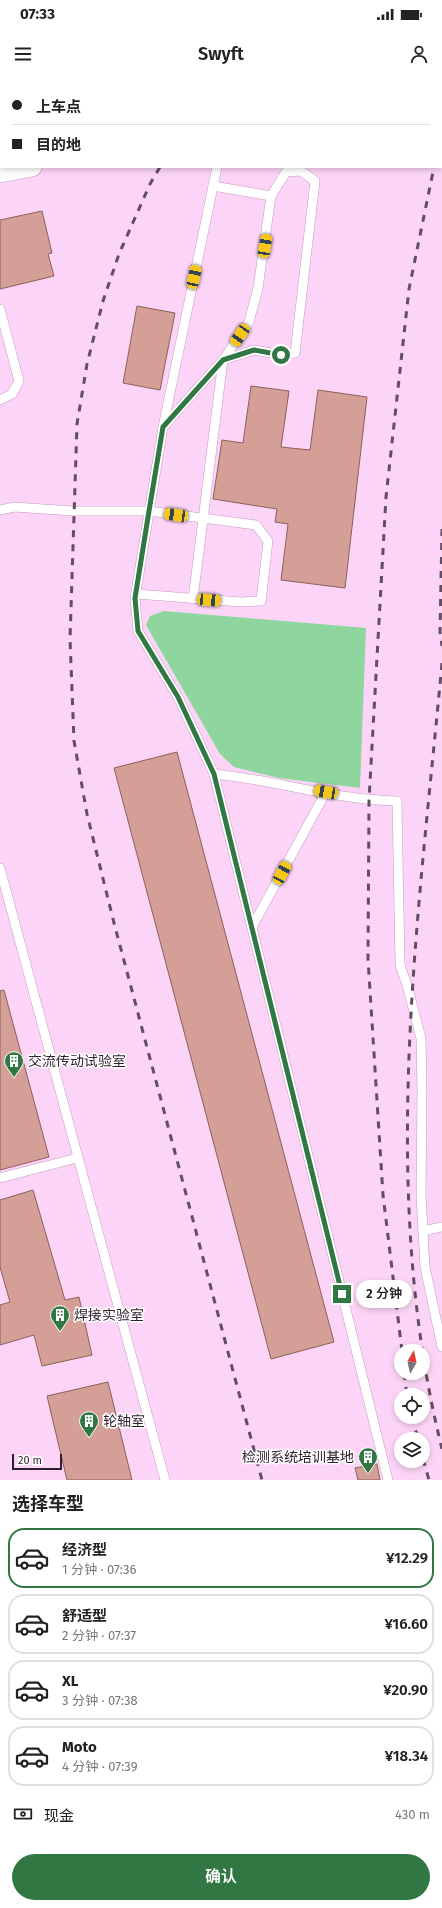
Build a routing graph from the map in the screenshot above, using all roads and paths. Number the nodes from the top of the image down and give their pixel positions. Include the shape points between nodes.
1 (27, 168) edge
2 (217, 168) edge
3 (0, 173) edge
4 (213, 186) junction
5 (271, 196) junction
6 (0, 309) edge
7 (223, 360) junction
8 (0, 400) edge
9 (163, 427) junction
10 (0, 510) edge
11 (149, 511) junction
12 (203, 518) junction
13 (136, 594) junction
14 (193, 599) junction
15 (214, 774) junction
16 (326, 792) junction
17 (0, 868) edge
18 (252, 927) junction
19 (77, 1158) junction
20 (0, 1178) edge
21 (442, 1227) edge
22 (423, 1231) junction
23 (442, 1347) edge
24 (165, 1480) edge
25 (388, 1480) edge

1 - 3 street
2 - 4 lane
4 - 5 lane
4 - 9 lane
5 - 7 lane via 258,288 249,322
5 - 7 lane via 286,172 301,171 315,181 295,353 281,355 254,350
6 - 8 lane via 19,381 12,394
7 - 9 lane
7 - 12 lane
9 - 11 lane
10 - 11 lane via 14,507 73,511
11 - 12 lane
11 - 13 lane
12 - 14 lane
12 - 14 lane via 256,525 268,540 266,568 261,601
13 - 14 lane
13 - 15 lane via 138,631 178,697
15 - 16 lane via 246,777
15 - 18 lane
16 - 18 lane
16 - 22 lane via 369,800 397,801 400,965 421,1038
17 - 19 lane
18 - 25 lane
19 - 20 lane
19 - 24 lane
21 - 22 lane
22 - 23 lane via 425,1267

